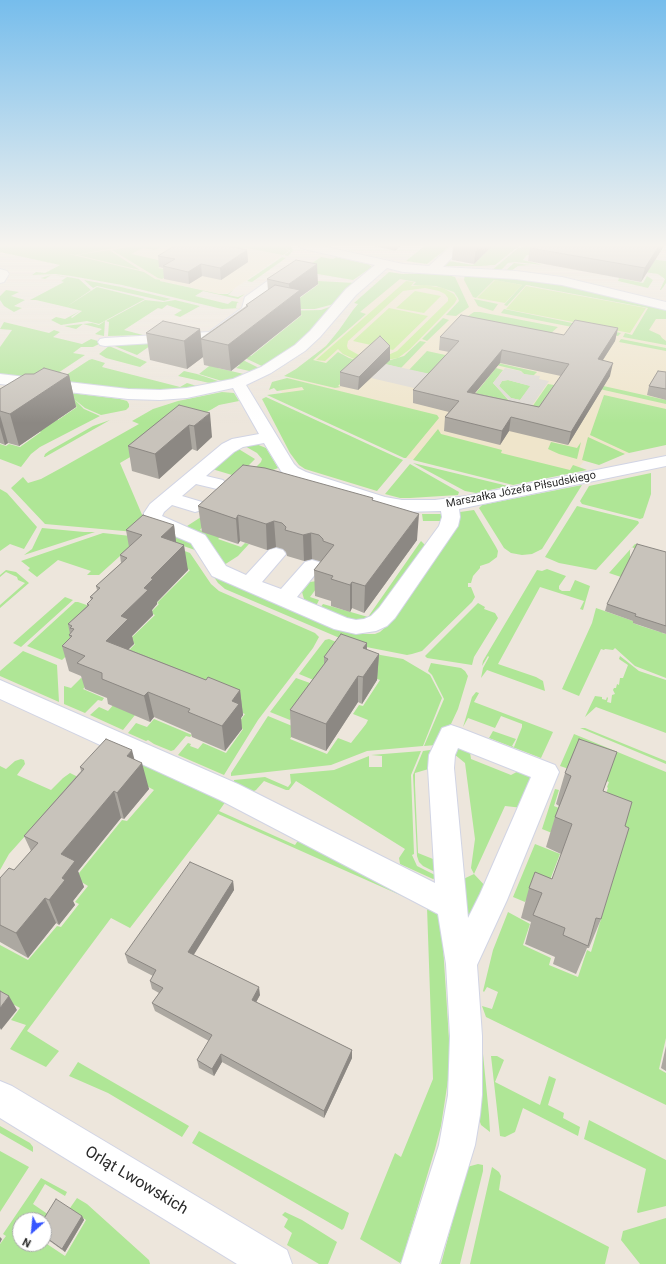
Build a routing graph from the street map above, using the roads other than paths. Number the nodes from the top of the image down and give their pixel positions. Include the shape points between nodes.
1 (249, 305) edge
2 (340, 305) edge
3 (105, 342) dead end
4 (0, 379) edge
5 (237, 383) junction
6 (269, 437) junction
7 (666, 461) edge
8 (193, 478) junction
9 (217, 484) dead end
10 (169, 498) junction
11 (449, 504) junction
12 (195, 506) dead end
13 (276, 554) dead end
14 (312, 566) dead end
15 (249, 584) junction
16 (284, 599) junction
17 (0, 689) edge
18 (451, 906) junction
19 (460, 964) junction
20 (0, 1098) edge
21 (273, 1264) edge
22 (420, 1264) edge

1 - 3 street via 248,310 213,336
2 - 5 street via 300,348 266,370
4 - 5 street via 128,394 160,395 187,393
5 - 6 street, Marszałka Józefa Piłsudskiego
6 - 8 street via 228,448
6 - 11 street, Marszałka Józefa Piłsudskiego via 287,467 300,476 402,506
7 - 11 street, Marszałka Józefa Piłsudskiego
8 - 9 street
8 - 10 street
10 - 12 street
10 - 15 street via 153,513 153,517 158,522 198,539 219,571
11 - 16 street via 451,517 448,526 379,621 368,626 356,627 342,624
13 - 15 street
14 - 16 street
15 - 16 street
17 - 18 street via 229,792
18 - 19 street
18 - 19 street via 441,761 451,735 546,772 490,906
19 - 22 street via 466,1036 463,1115 457,1145
20 - 21 street, Orląt Lwowskich

